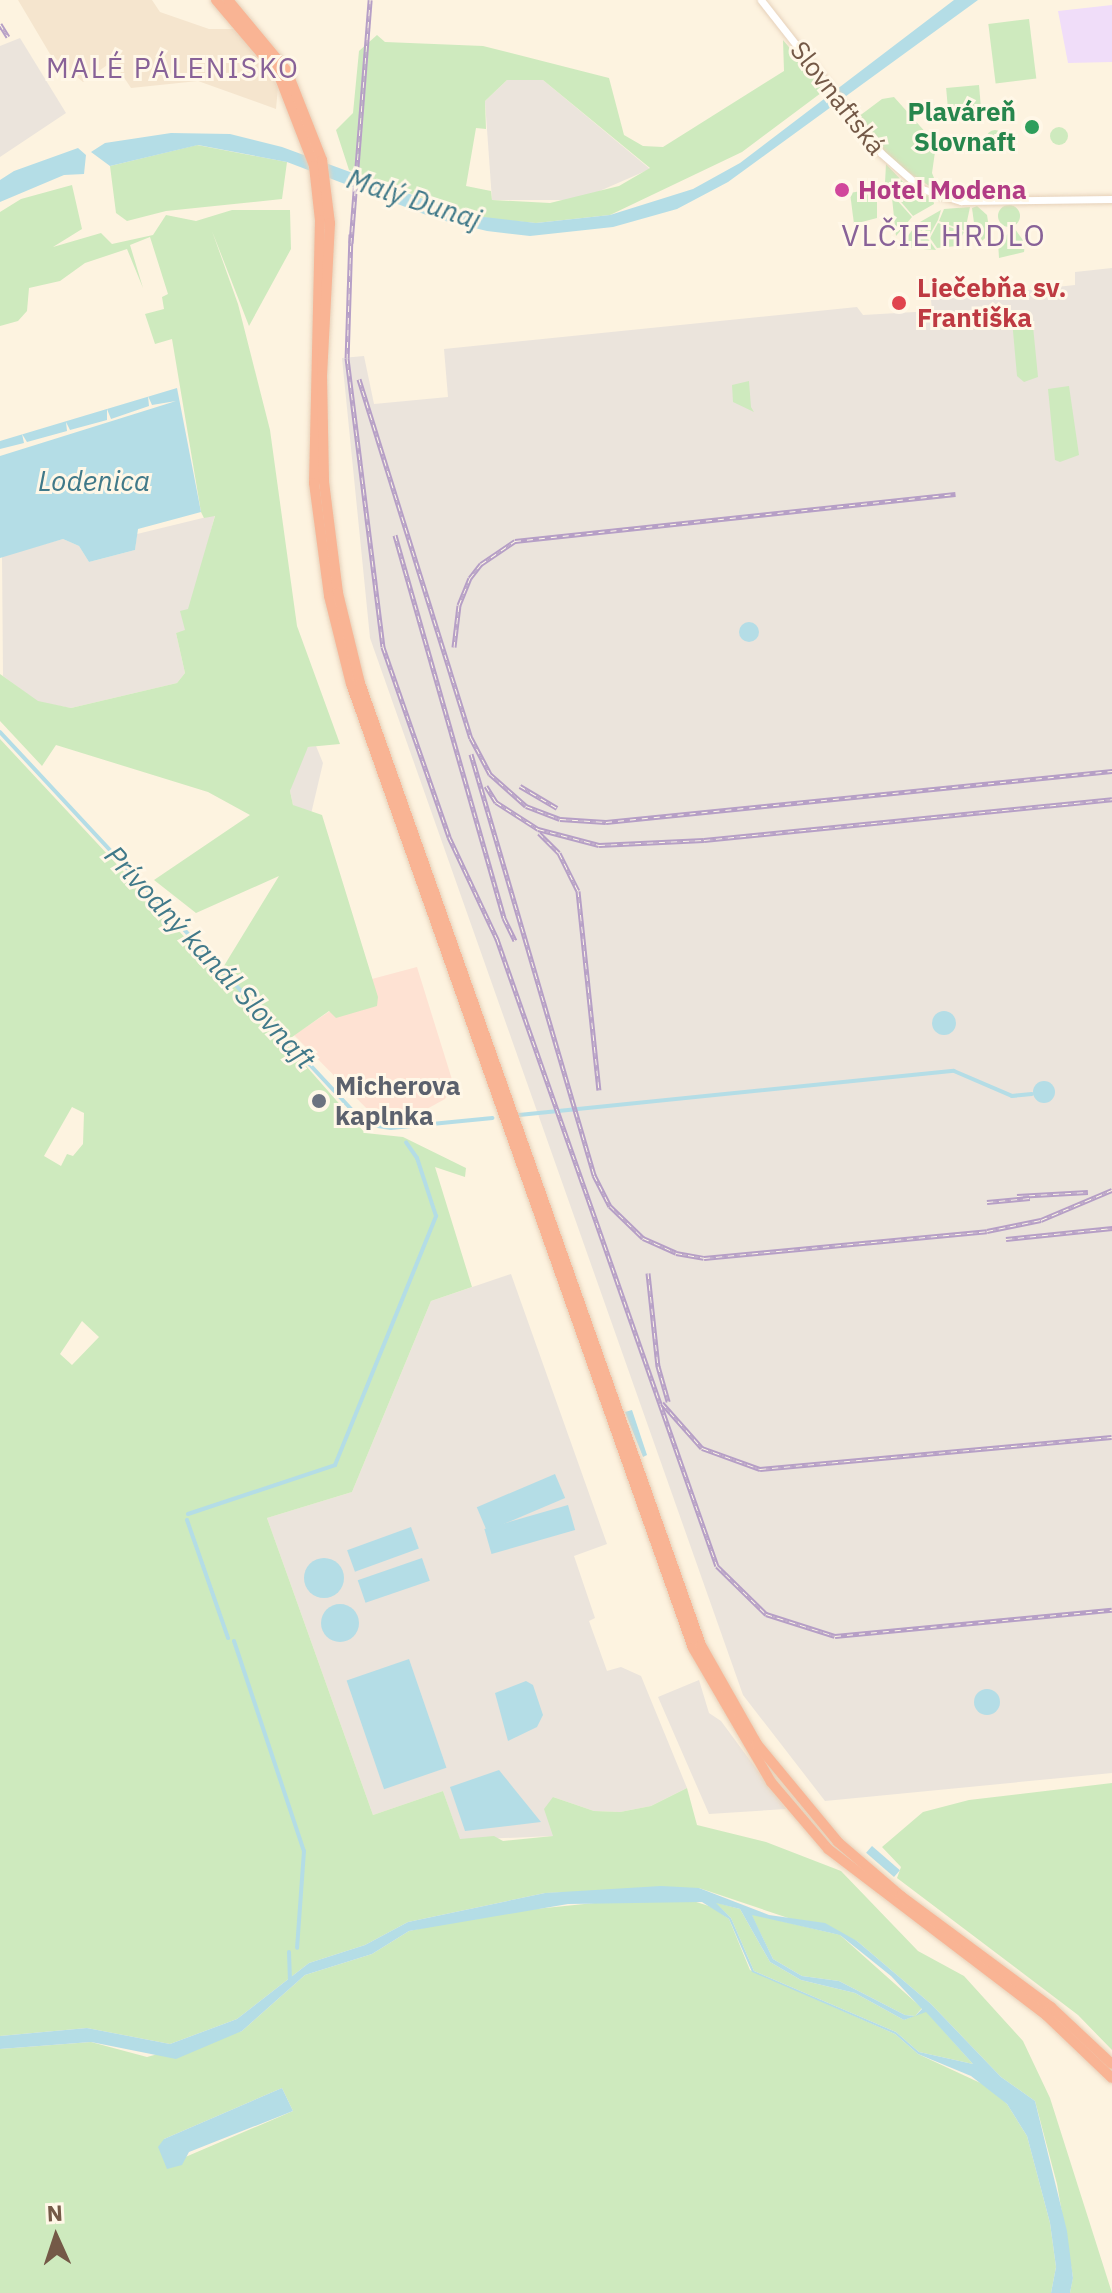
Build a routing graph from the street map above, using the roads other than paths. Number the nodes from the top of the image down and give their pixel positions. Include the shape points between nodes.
1 (216, 0) edge
2 (228, 0) edge
3 (761, 0) edge
4 (1112, 199) edge
5 (325, 221) junction
6 (317, 447) junction
7 (1112, 2064) edge
8 (1112, 2078) edge

1 - 5 highway via 264,52 298,115
2 - 5 highway via 267,42 303,103 322,160
3 - 4 main road, Slovnaftská via 899,172 943,198
5 - 6 highway
6 - 7 highway via 338,593 368,709 676,1585 714,1673 779,1774 838,1842 1051,2007
6 - 8 highway via 329,596 359,712 647,1528 702,1668 771,1782 828,1849 1046,2015

